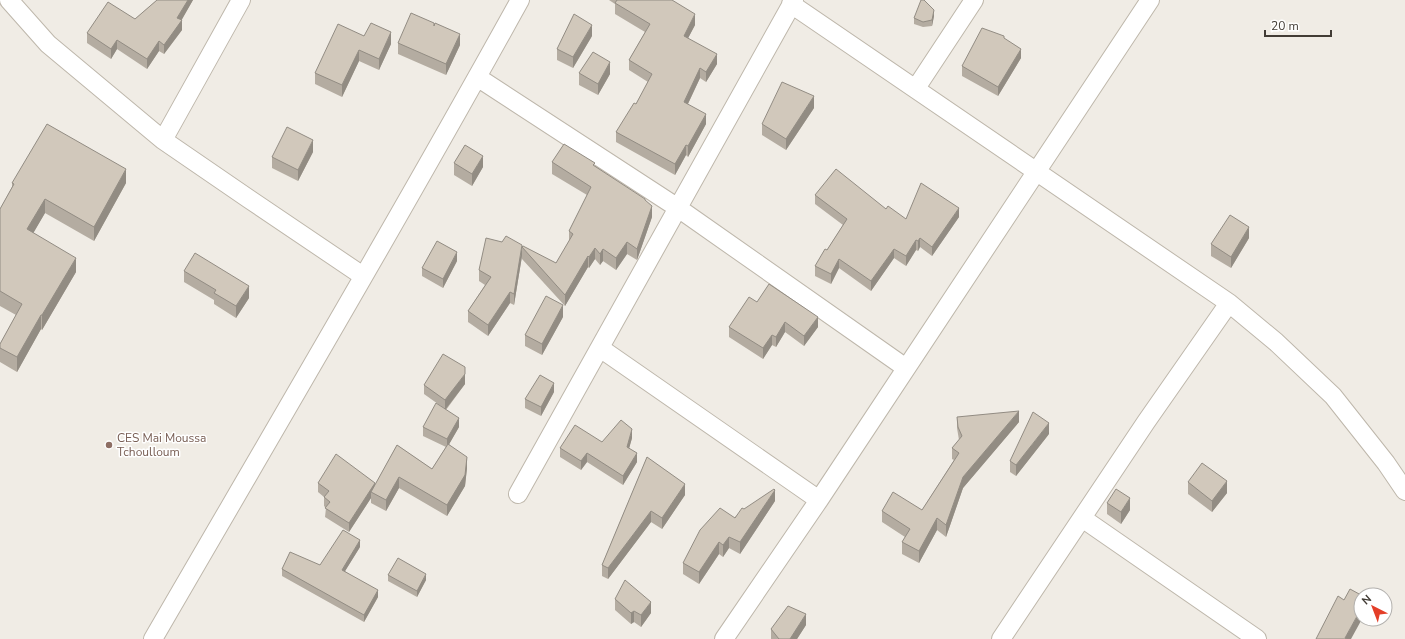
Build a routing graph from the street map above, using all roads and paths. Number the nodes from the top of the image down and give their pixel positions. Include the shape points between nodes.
1 (9, 0) edge
2 (241, 0) edge
3 (520, 0) edge
4 (974, 0) edge
5 (1150, 0) edge
6 (793, 2) edge
7 (477, 77) junction
8 (916, 88) junction
9 (163, 140) junction
10 (1037, 170) junction
11 (678, 208) junction
12 (363, 276) junction
13 (1229, 303) junction
14 (600, 348) junction
15 (906, 368) junction
16 (1405, 491) edge
17 (518, 494) dead end
18 (819, 500) junction
19 (1082, 518) junction
20 (153, 639) edge
21 (724, 639) edge
22 (1001, 639) edge
23 (1257, 639) edge

1 - 9 street via 48,44
2 - 9 street
3 - 7 street
4 - 8 street
5 - 10 street
6 - 8 street
6 - 11 street
7 - 11 street
7 - 12 street
8 - 10 street
9 - 12 street
10 - 13 street
10 - 15 street
11 - 14 street
11 - 15 street
12 - 20 street
13 - 16 street via 1276,342 1333,396
13 - 19 street
14 - 17 street
14 - 18 street
15 - 18 street
18 - 21 street
19 - 22 street
19 - 23 street

